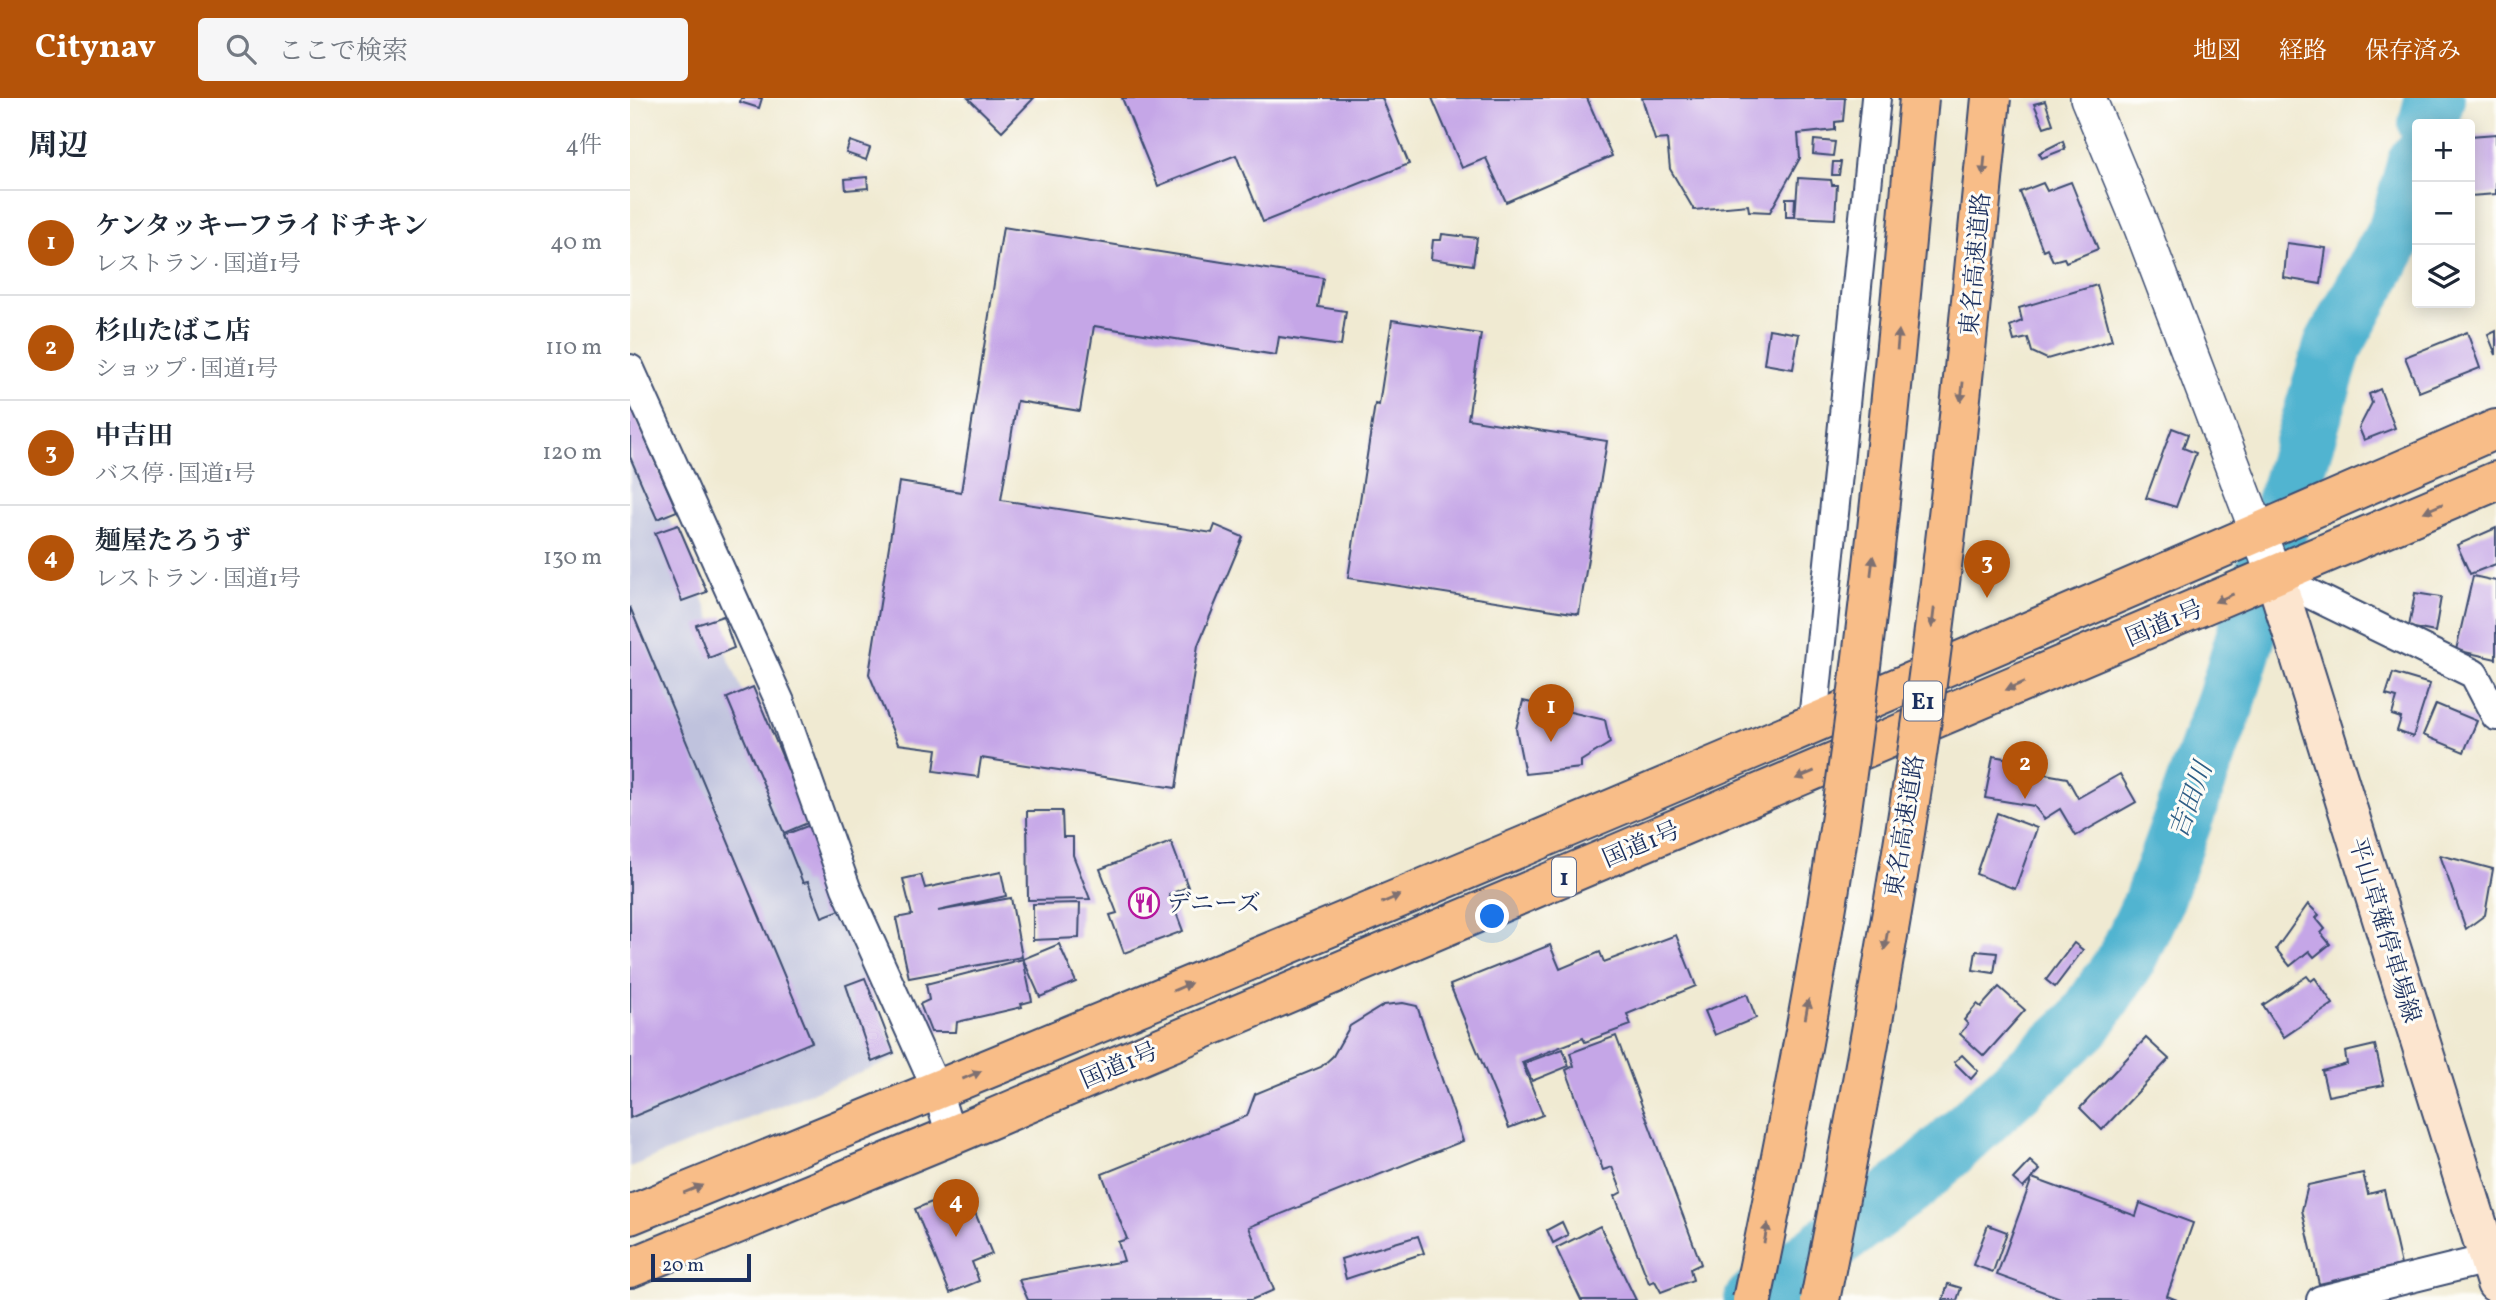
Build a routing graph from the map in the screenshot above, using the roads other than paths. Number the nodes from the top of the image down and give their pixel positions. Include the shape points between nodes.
1 (1876, 98) edge
2 (1919, 98) edge
3 (1990, 98) edge
4 (2088, 98) edge
5 (630, 369) edge
6 (2496, 429) edge
7 (2496, 481) edge
8 (2259, 532) junction
9 (2275, 577) junction
10 (2496, 716) edge
11 (1813, 721) junction
12 (937, 1090) junction
13 (951, 1136) junction
14 (630, 1214) edge
15 (2494, 1266) edge
16 (630, 1268) edge
17 (1752, 1300) edge
18 (1820, 1300) edge
19 (2321, 1300) edge

1 - 11 street
17 -> 2 highway, bridge via 1843,803 1894,382
3 -> 18 highway, 東名高速道路 / E1, bridge via 1961,402 1910,800
4 - 8 street
5 - 12 street via 780,702 846,888
6 - 8 highway, 国道1号 / 1
7 -> 9 highway, 国道1号 / 1
8 - 9 street
8 - 11 highway, 国道1号 / 1
9 - 10 street via 2474,674
9 -> 13 highway, 国道1号 / 1
9 - 15 main road, 平山草薙停車場線
12 -> 11 highway, 国道1号 / 1
12 - 13 street
14 -> 12 highway, 国道1号 / 1
13 - 16 highway, 国道1号 / 1
15 - 19 street

